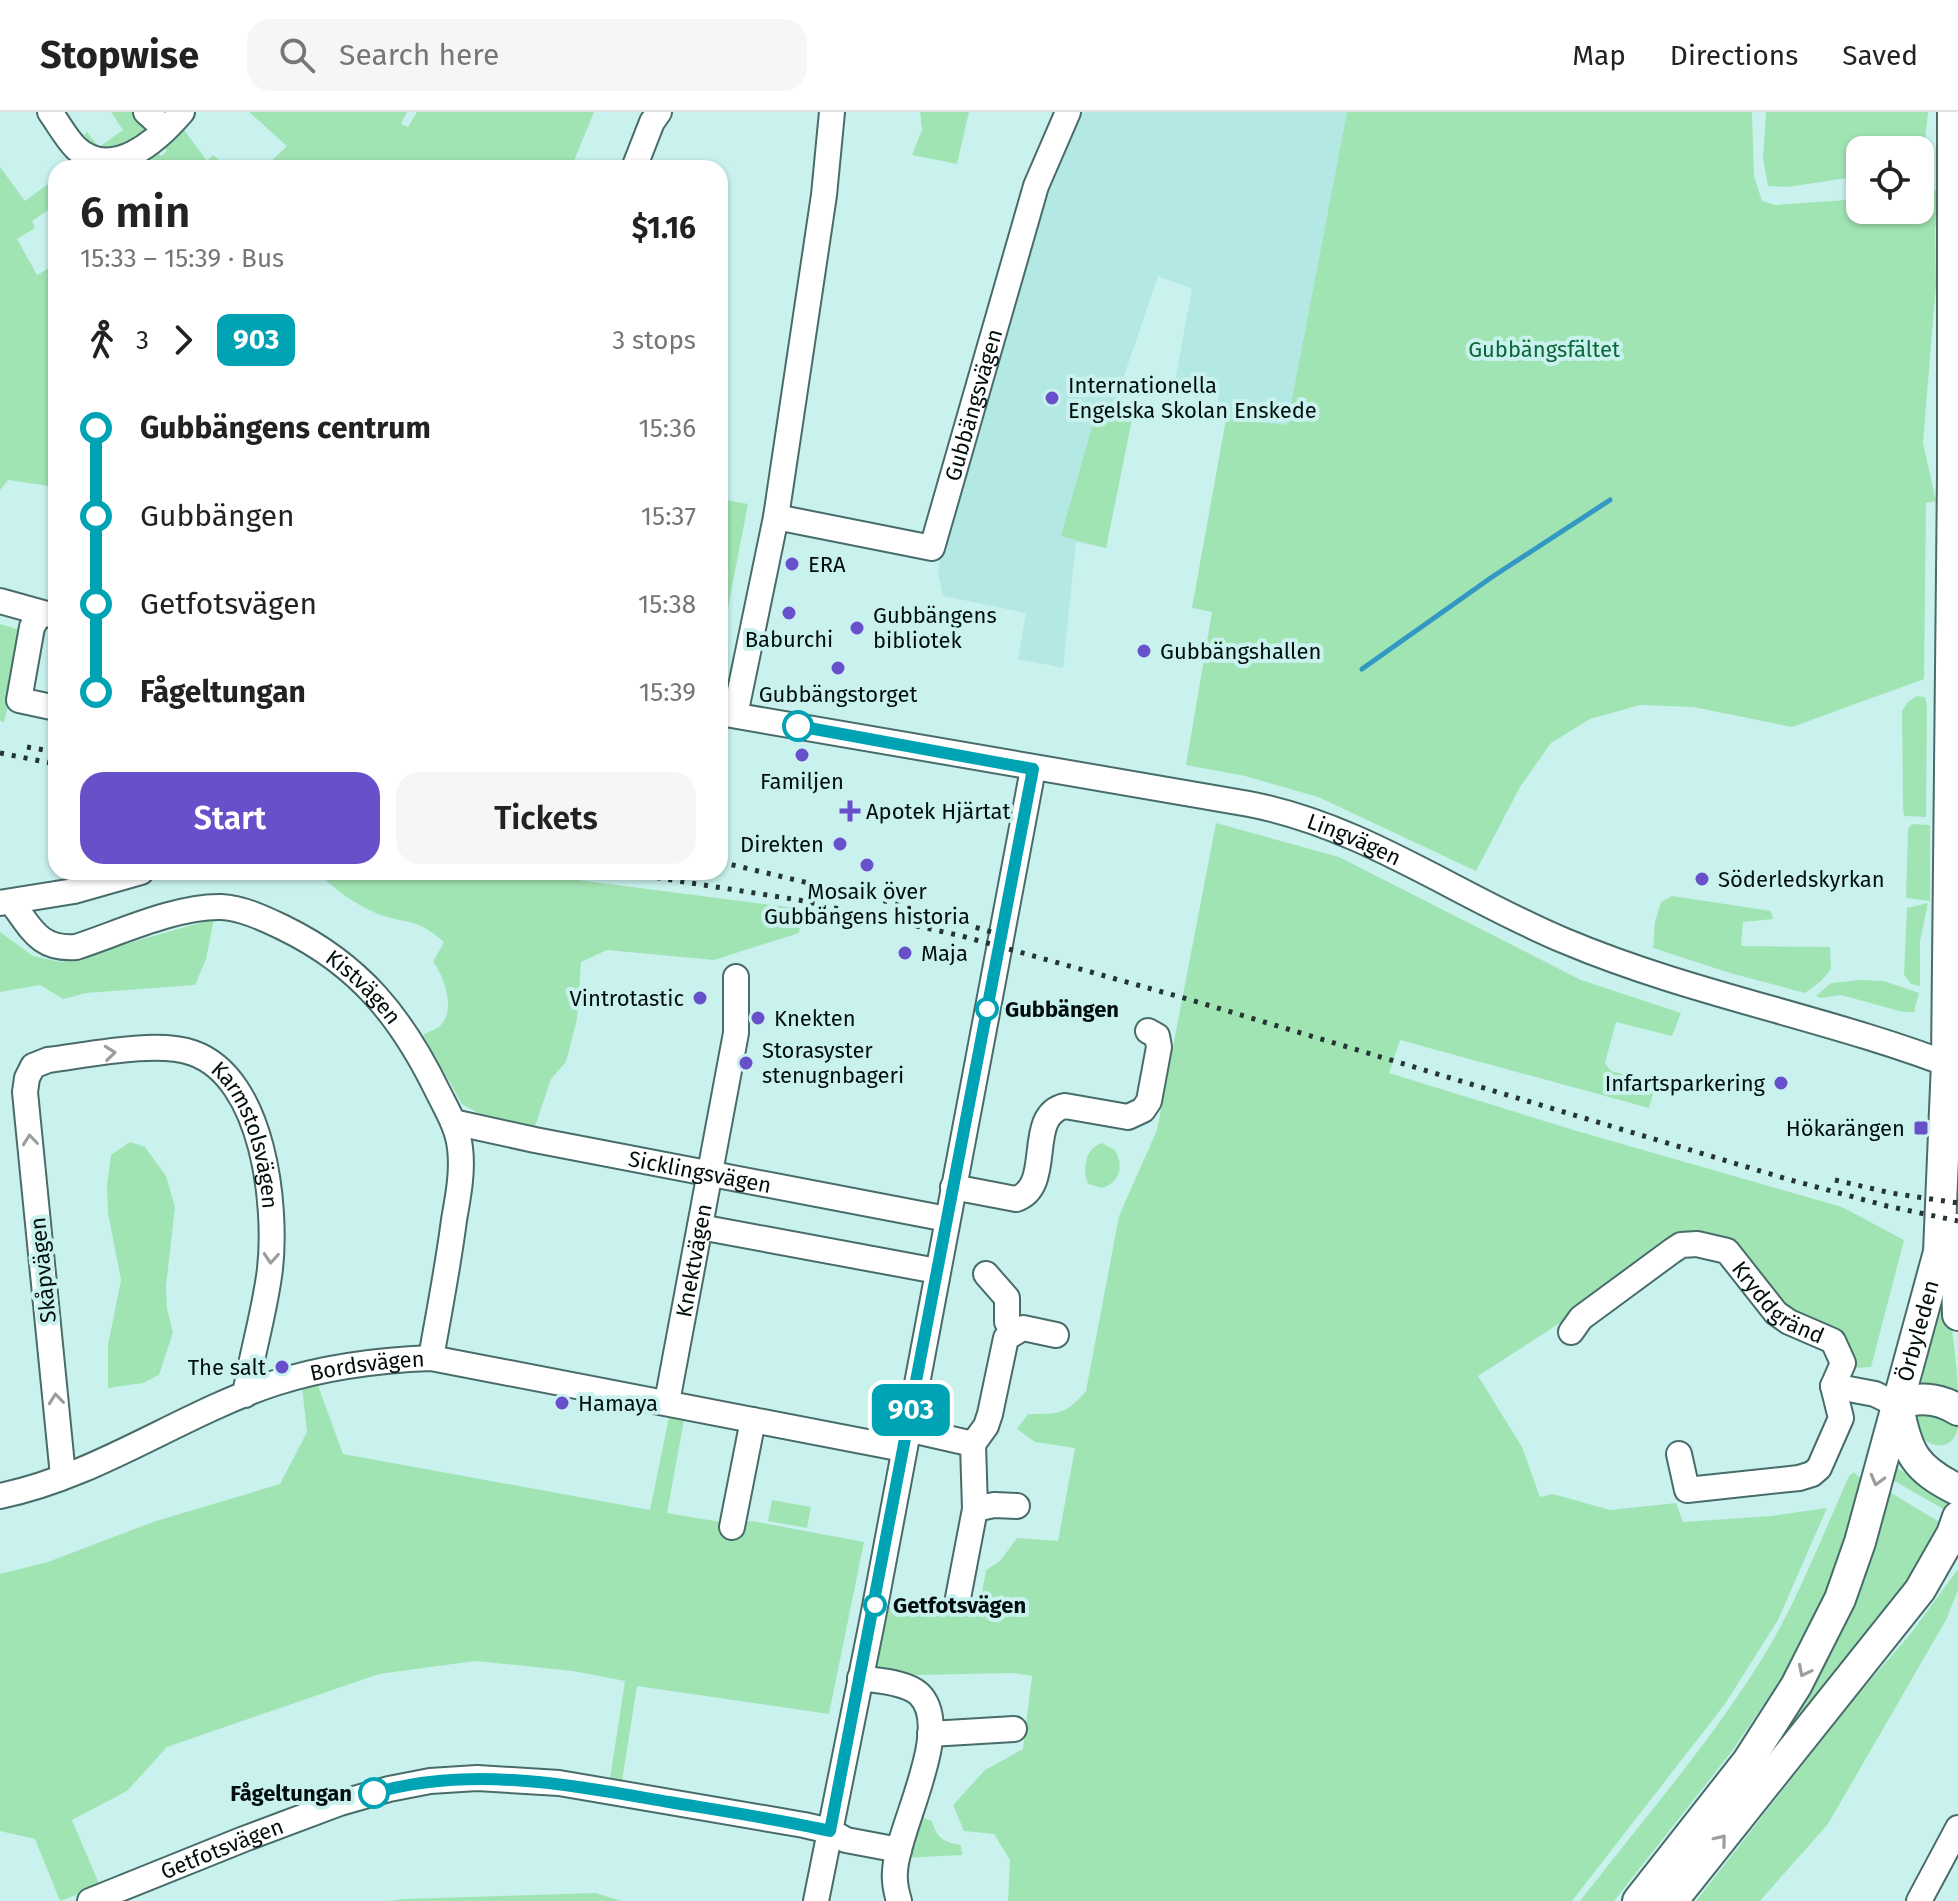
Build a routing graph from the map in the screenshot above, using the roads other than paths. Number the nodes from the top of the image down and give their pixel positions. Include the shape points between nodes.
1 (50, 112) edge
2 (146, 112) edge
3 (659, 112) edge
4 (832, 112) edge
5 (1068, 112) edge
6 (1953, 112) edge
7 (174, 120) edge
8 (94, 160) edge
9 (119, 160) edge
10 (637, 160) edge
11 (776, 517) junction
12 (0, 601) edge
13 (48, 615) edge
14 (48, 706) edge
15 (728, 710) edge
16 (728, 714) edge
17 (1033, 769) junction
18 (118, 880) edge
19 (5, 902) edge
20 (736, 977) dead end
21 (1148, 1031) dead end
22 (33, 1066) joint
23 (1952, 1066) edge
24 (453, 1122) junction
25 (1958, 1130) edge
26 (710, 1173) junction
27 (953, 1187) junction
28 (947, 1219) junction
29 (700, 1227) junction
30 (937, 1271) junction
31 (986, 1274) dead end
32 (1958, 1315) edge
33 (1012, 1332) junction
34 (1571, 1332) dead end
35 (1056, 1335) dead end
36 (431, 1358) junction
37 (1833, 1386) junction
38 (245, 1395) junction
39 (667, 1402) junction
40 (1897, 1405) junction
41 (1958, 1410) edge
42 (753, 1420) junction
43 (905, 1439) junction
44 (973, 1444) junction
45 (1679, 1454) dead end
46 (63, 1476) junction
47 (1958, 1490) edge
48 (0, 1496) edge
49 (1017, 1506) dead end
50 (975, 1509) junction
51 (1958, 1517) edge
52 (732, 1527) dead end
53 (958, 1598) dead end
54 (860, 1678) junction
55 (1014, 1729) dead end
56 (930, 1734) junction
57 (1958, 1828) edge
58 (830, 1831) junction
59 (899, 1850) junction
60 (90, 1901) edge
61 (816, 1901) edge
62 (899, 1901) edge
63 (1638, 1901) edge
64 (1672, 1901) edge
65 (1919, 1901) edge

1 - 8 street via 76,148
2 - 7 street
3 - 10 street
4 - 11 street
5 - 11 street, Gubbängsvägen via 1036,186 932,548
6 - 23 main road, Örbyleden
7 - 9 street via 135,154
11 - 15 street
12 - 13 street
13 - 14 street via 32,627 19,700
16 - 17 street, Lingvägen
17 - 23 street, Lingvägen via 1300,816 1391,854 1565,941
17 - 27 street
18 - 19 street
19 - 24 street, Kistvägen via 44,942 63,948 179,913 225,907 303,937 344,964 393,1014 416,1047
20 - 26 street, Knektvägen via 736,1033
21 - 27 street via 1157,1036 1159,1047 1143,1110 1128,1117 1058,1107 1046,1119 1034,1182 1022,1197
22 -> 38 street, Karmstolsvägen via 166,1047 192,1053 217,1068 240,1096 257,1126 272,1235 270,1271
46 -> 22 street, Skåpvägen via 25,1092
23 - 40 main road, Örbyleden via 1939,1252
24 - 26 street, Sicklingsvägen
24 - 36 street, Kistvägen via 461,1171
25 - 32 main road, Örbyleden
26 - 28 street, Sicklingsvägen
26 - 29 street, Knektvägen
27 - 28 street
28 - 30 street
29 - 30 street
29 - 39 street, Knektvägen
30 - 43 street
31 - 33 street via 1007,1298
33 - 35 street via 1023,1328
33 - 44 street via 1006,1338 986,1426
34 - 37 street, Kryddgränd via 1581,1318 1672,1251 1697,1244 1727,1251 1776,1313 1833,1341 1843,1363
36 - 38 street, Bordsvägen via 311,1373
36 - 39 street, Bordsvägen
37 - 40 street via 1875,1394
37 - 45 street, Kryddgränd via 1841,1418 1812,1474 1687,1490
38 - 46 street, Bordsvägen
39 - 42 street, Bordsvägen
40 - 41 main road via 1929,1399
40 - 47 main road via 1909,1450 1921,1467
40 -> 63 main road, Örbyleden via 1840,1599 1796,1686 1748,1761
42 - 43 street, Bordsvägen
42 - 52 street
43 - 44 street, Bordsvägen
43 - 54 street
44 - 50 street
46 - 48 street, Bordsvägen
49 - 50 street
50 - 53 street
64 -> 51 main road via 1920,1590
54 - 56 street via 918,1692 929,1706
54 - 58 street
55 - 56 street
56 - 59 street
57 - 65 street
58 - 59 street, Getfotsvägen via 846,1840
58 - 60 street, Getfotsvägen via 559,1783 430,1781 340,1803
58 - 61 street
59 - 62 street

